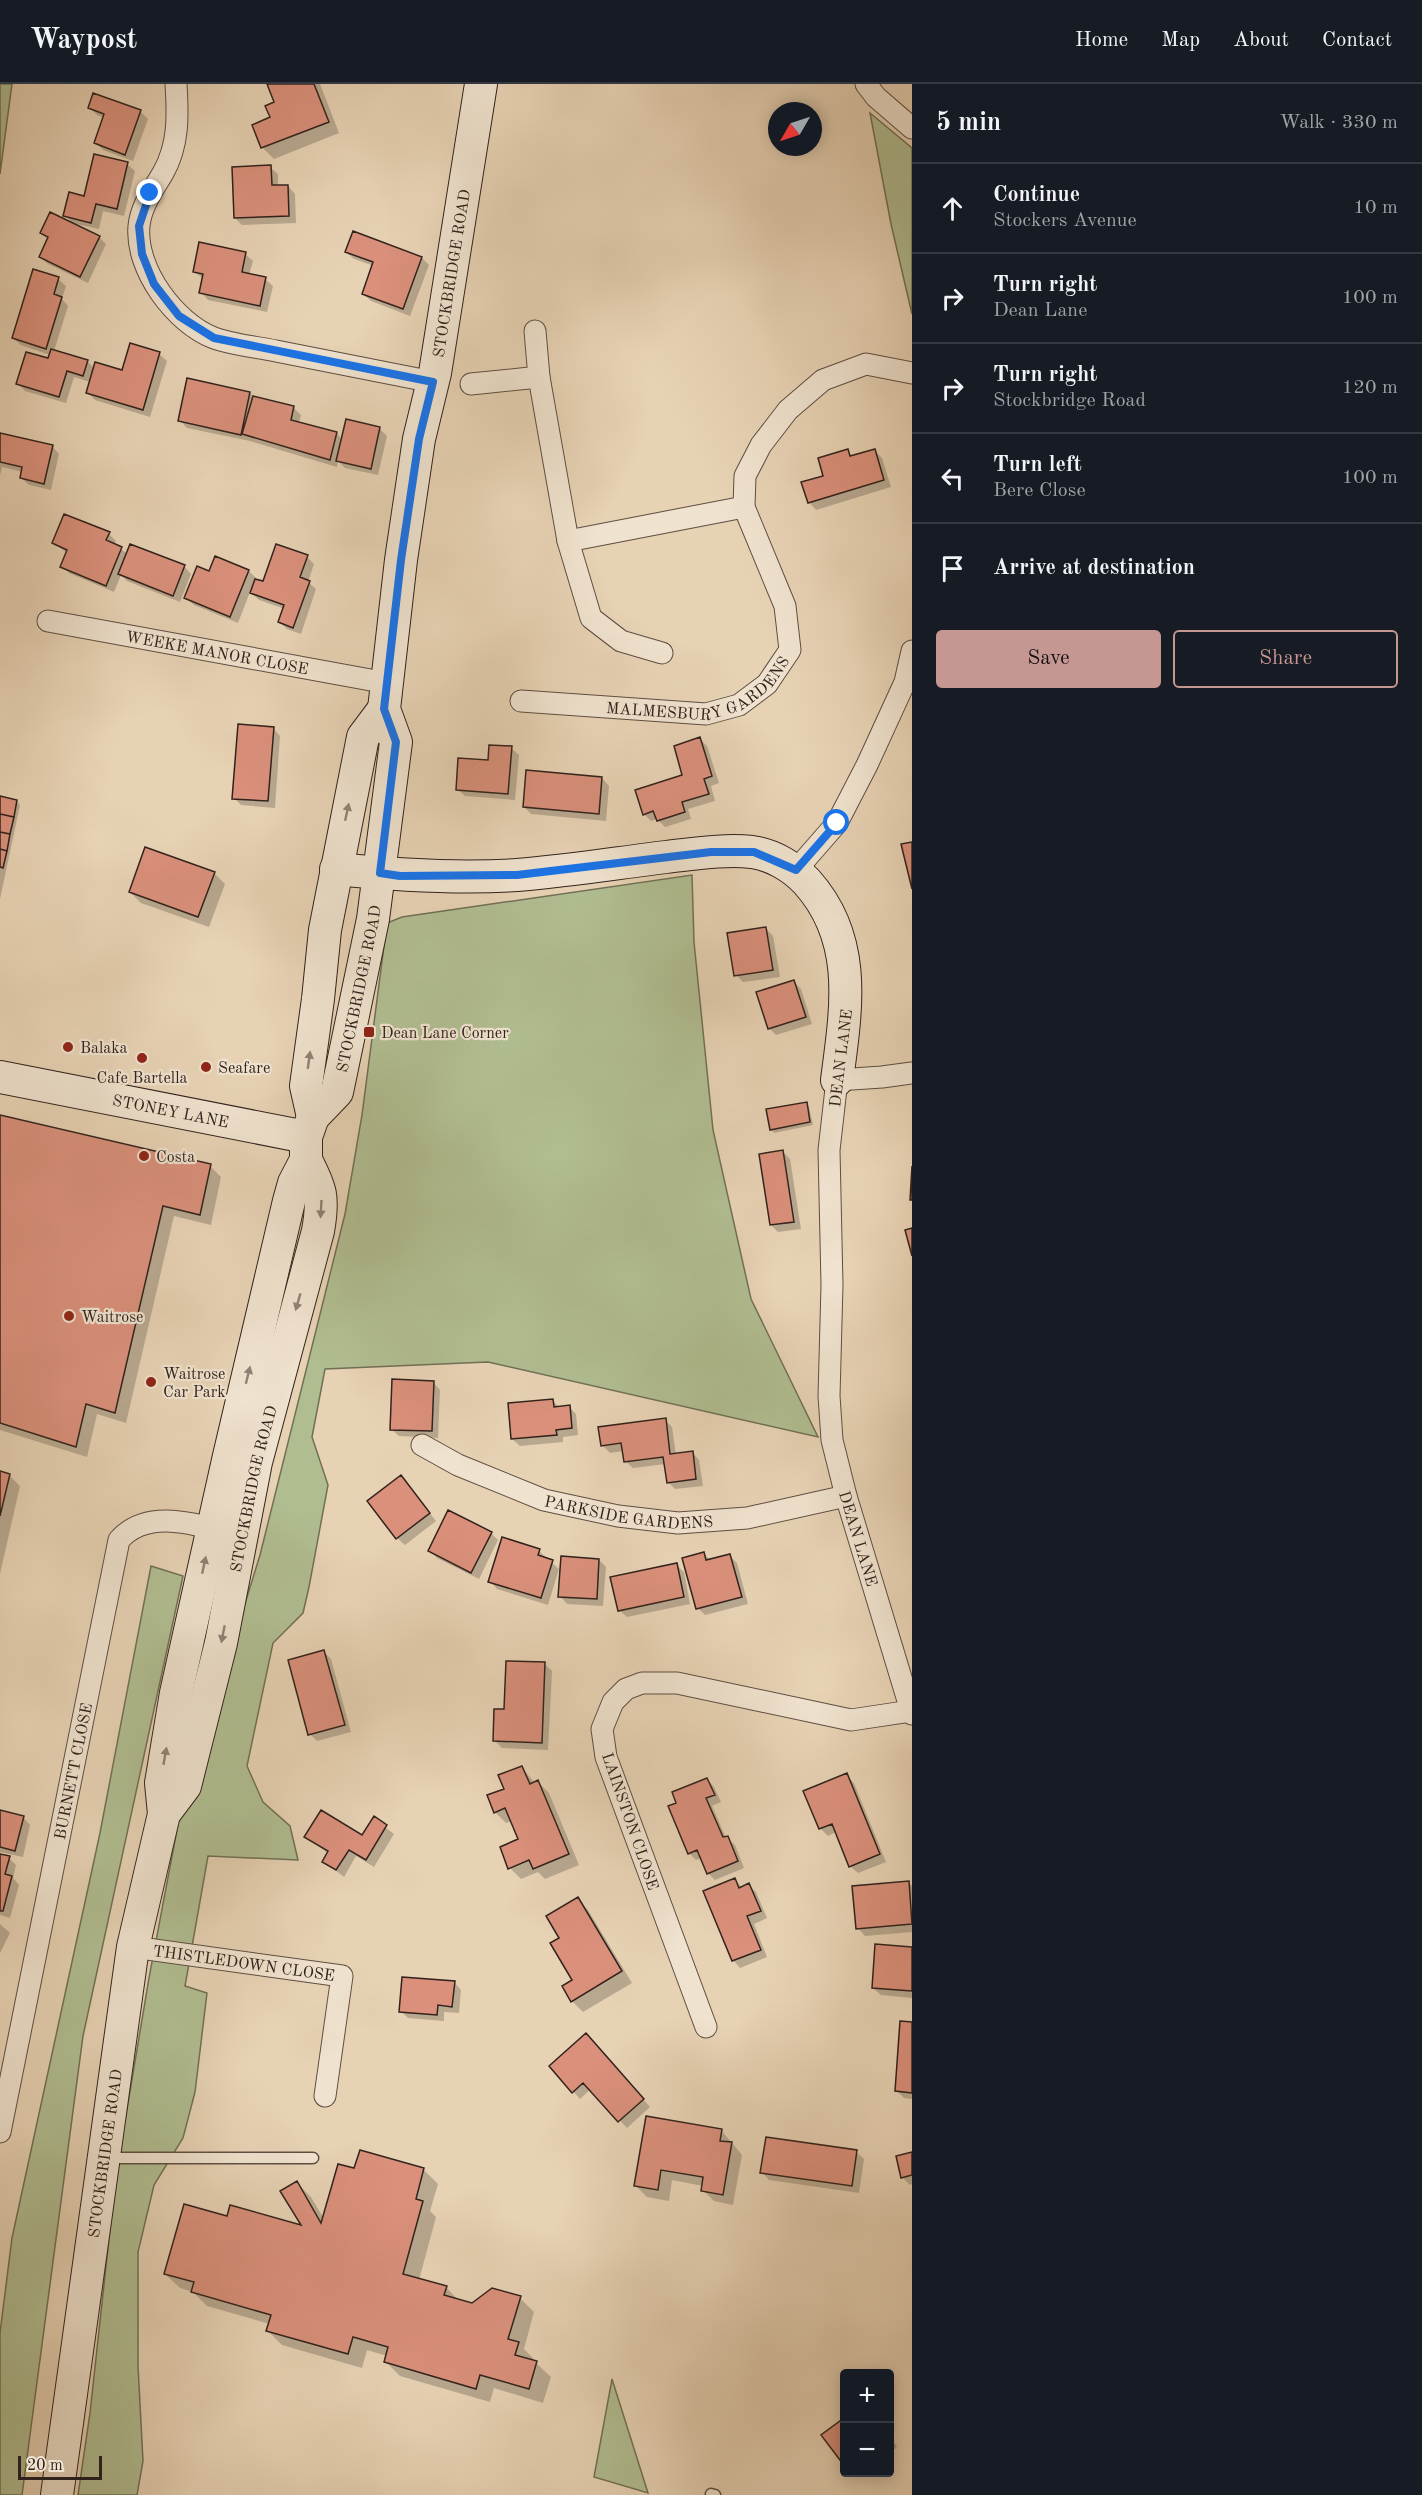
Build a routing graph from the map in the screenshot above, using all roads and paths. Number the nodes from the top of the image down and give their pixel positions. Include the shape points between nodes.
1 (176, 84) edge
2 (481, 84) edge
3 (866, 84) edge
4 (912, 128) edge
5 (535, 331) dead end
6 (912, 373) edge
7 (539, 377) junction
8 (433, 382) junction
9 (471, 384) dead end
10 (744, 507) junction
11 (568, 540) junction
12 (48, 621) dead end
13 (912, 651) edge
14 (662, 653) dead end
15 (909, 681) edge
16 (385, 696) junction
17 (521, 701) dead end
18 (336, 869) junction
19 (796, 870) junction
20 (380, 873) junction
21 (912, 1072) edge
22 (0, 1077) edge
23 (837, 1080) junction
24 (308, 1138) junction
25 (422, 1445) dead end
26 (846, 1496) junction
27 (226, 1532) junction
28 (912, 1712) edge
29 (133, 1947) junction
30 (706, 2027) dead end
31 (325, 2096) dead end
32 (0, 2132) edge
33 (104, 2158) junction
34 (312, 2158) dead end
35 (57, 2495) edge

1 - 8 street via 175,142 139,226 142,254 154,284 179,316 214,338
2 - 8 main road, STOCKBRIDGE ROAD
3 - 4 street
5 - 7 street
6 - 10 street, MALMESBURY GARDENS via 866,364 823,380 788,410 761,445 745,476
7 - 9 street
7 - 11 street
8 - 16 main road, STOCKBRIDGE ROAD via 419,439
10 - 11 street
10 - 17 street, MALMESBURY GARDENS via 785,606 790,650 767,684 739,705 706,714
11 - 14 street via 591,618 621,641
12 - 16 street, WEEKE MANOR CLOSE
13 - 15 street
15 - 19 street via 837,823
18 -> 16 main road, STOCKBRIDGE ROAD via 363,736
16 - 20 main road, STOCKBRIDGE ROAD via 396,742
18 - 20 main road, DEAN LANE
24 -> 18 main road, STOCKBRIDGE ROAD via 306,1086
19 - 20 main road, DEAN LANE via 754,852 711,852 517,875
19 - 23 main road, DEAN LANE via 826,906 841,943 847,1006
20 - 24 main road, STOCKBRIDGE ROAD via 338,1092
21 - 23 street
22 - 24 main road, STONEY LANE
23 - 26 street, DEAN LANE via 829,1150 829,1396 832,1440
24 - 27 main road, STOCKBRIDGE ROAD via 320,1186 318,1231 267,1336 256,1462
25 - 26 street, PARKSIDE GARDENS via 458,1465 544,1500 618,1516 678,1523 747,1518
26 - 28 street, DEAN LANE
27 - 29 main road, STOCKBRIDGE ROAD via 176,1693 160,1783 165,1814
27 - 32 street, BURNETT CLOSE via 169,1520 144,1522 119,1540
28 - 30 street, LAINSTON CLOSE via 851,1720 677,1683 642,1683 626,1689 613,1701 602,1729 606,1757
29 - 31 street, THISTLEDOWN CLOSE via 342,1976
29 - 33 main road, STOCKBRIDGE ROAD
33 - 34 lane
33 - 35 main road, STOCKBRIDGE ROAD

